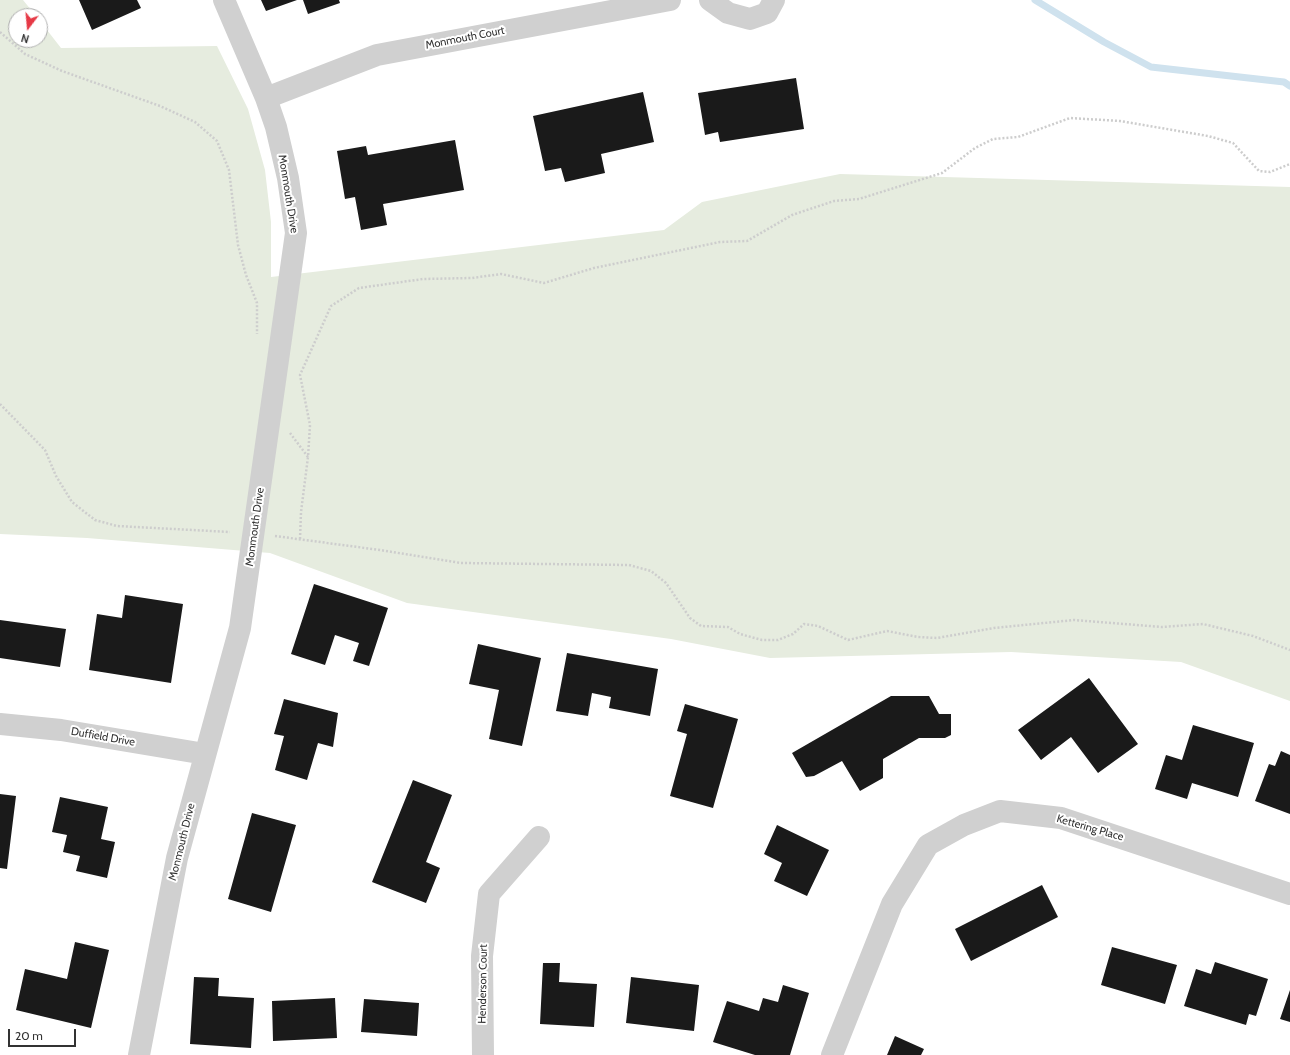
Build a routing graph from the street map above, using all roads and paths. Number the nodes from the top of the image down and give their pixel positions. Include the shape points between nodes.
1 (224, 0) edge
2 (670, 0) edge
3 (710, 0) edge
4 (774, 0) edge
5 (0, 32) edge
6 (266, 98) junction
7 (1290, 164) edge
8 (257, 339) dead end
9 (0, 404) edge
10 (271, 408) junction
11 (308, 457) junction
12 (254, 534) junction
13 (300, 539) junction
14 (1290, 650) edge
15 (0, 724) edge
16 (205, 754) junction
17 (539, 837) dead end
18 (1290, 894) edge
19 (139, 1055) edge
20 (483, 1055) edge
21 (832, 1055) edge

1 - 6 street, Monmouth Drive
2 - 6 street, Monmouth Court via 377,55
3 - 4 street via 728,13 750,18 767,13
5 - 8 path via 25,54 62,71 160,106 195,122 217,141 229,170 238,245 257,303
6 - 10 street, Monmouth Drive via 288,178 296,233
7 - 11 path via 1270,172 1259,171 1232,143 1208,136 1120,121 1070,118 1018,137 993,139 975,148 942,173 867,196 834,201 792,215 746,241 698,246 594,268 544,282 501,274 359,288 331,306 300,375 310,425
9 - 12 path via 45,450 56,476 72,502 95,520 117,526
10 - 11 path
10 - 12 street, Monmouth Drive
11 - 13 path
12 - 13 path
12 - 16 street, Monmouth Drive via 240,628
13 - 14 path via 461,563 629,565 651,571 666,583 690,618 701,626 728,627 740,634 762,640 778,640 793,634 804,624 818,626 848,640 887,631 937,638 994,628 1074,620 1162,627 1203,624 1253,636
15 - 16 street, Duffield Drive via 61,730
16 - 19 street, Monmouth Drive via 177,858
17 - 20 street, Henderson Court via 489,894 482,956
18 - 21 street, Kettering Place via 1061,818 1000,811 964,825 928,845 892,904

